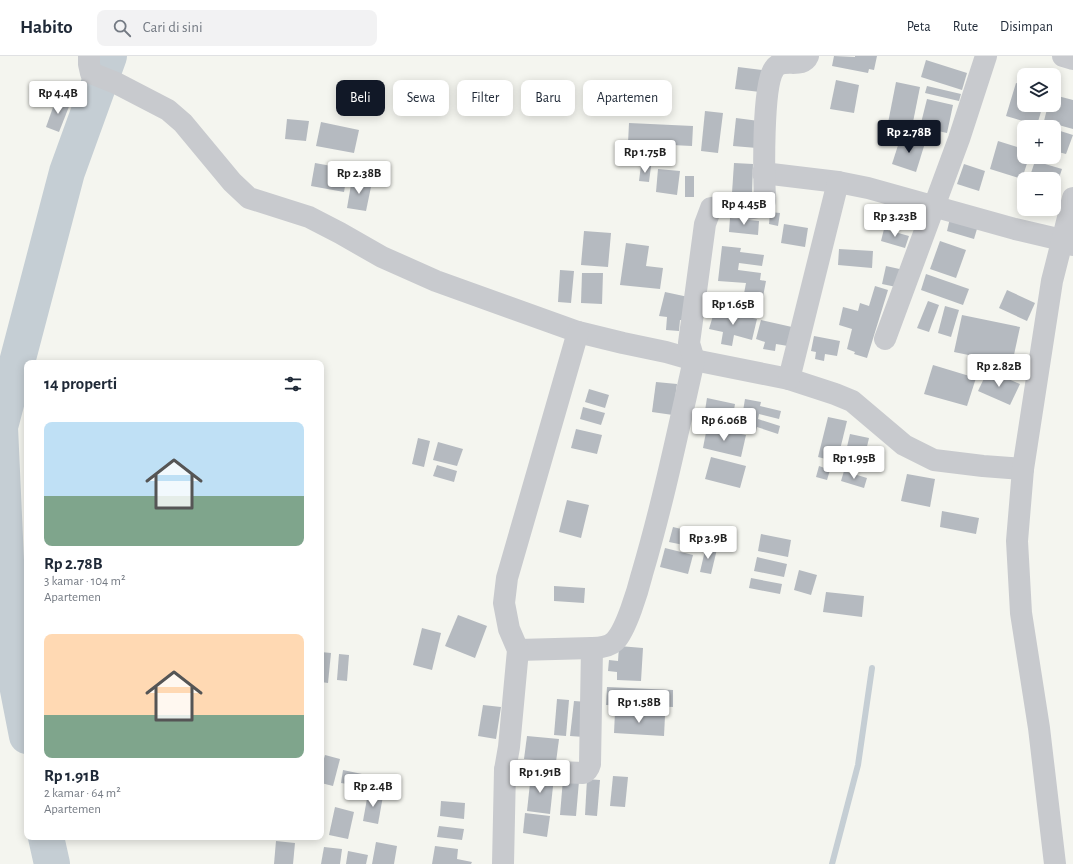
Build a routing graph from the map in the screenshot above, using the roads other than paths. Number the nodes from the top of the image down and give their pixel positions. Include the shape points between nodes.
1 (808, 56) edge
2 (986, 56) edge
3 (1063, 56) edge
4 (1073, 59) edge
5 (90, 64) edge
6 (764, 173) junction
7 (838, 182) junction
8 (1073, 198) edge
9 (934, 206) junction
10 (1067, 243) edge
11 (578, 332) junction
12 (885, 339) dead end
13 (694, 360) junction
14 (789, 379) junction
15 (1023, 469) junction
16 (592, 648) junction
17 (518, 650) junction
18 (505, 770) junction
19 (503, 864) edge
20 (1056, 864) edge

1 - 6 street via 803,62 778,65 770,77
2 - 9 street
3 - 4 street
5 - 11 street via 116,83 168,110 183,123 232,182 249,198 308,217 382,257 436,281
6 - 7 street
6 - 13 street via 765,201 758,207 748,209 724,206 711,208 705,224 689,342
7 - 9 street
7 - 14 street
8 - 10 street
9 - 10 street
9 - 12 street
10 - 15 street via 1052,281
11 - 13 street
11 - 17 street via 508,578 504,603 509,629
13 - 14 street
13 - 16 street via 656,526 636,596 614,642 604,647
14 - 15 street via 852,401 904,445 934,460
15 - 20 street via 1018,541 1021,613
16 - 17 street
16 - 18 street via 590,764 587,772
17 - 18 street
18 - 19 street

